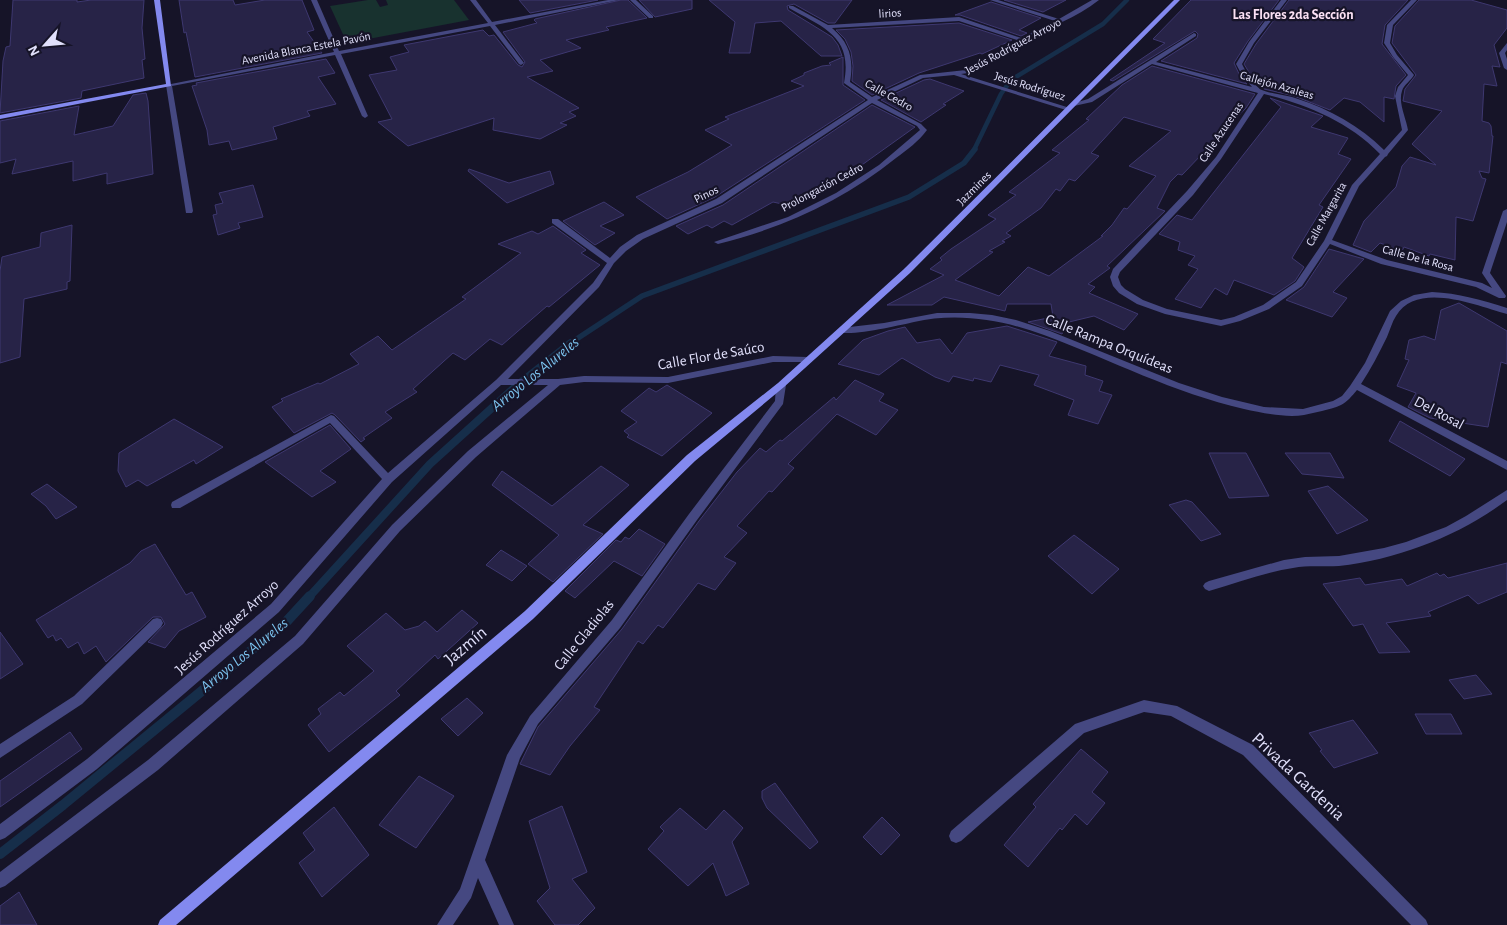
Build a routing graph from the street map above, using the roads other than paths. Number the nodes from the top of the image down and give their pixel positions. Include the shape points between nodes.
1 (157, 0) edge
2 (314, 0) edge
3 (473, 0) edge
4 (616, 0) edge
5 (633, 0) edge
6 (993, 0) edge
7 (1096, 0) edge
8 (1177, 0) edge
9 (1284, 0) edge
10 (1414, 0) edge
11 (791, 7) dead end
12 (651, 17) dead end
13 (1060, 21) junction
14 (491, 24) junction
15 (827, 27) junction
16 (1194, 35) dead end
17 (1021, 40) junction
18 (1507, 45) edge
19 (337, 54) junction
20 (1151, 62) junction
21 (521, 63) dead end
22 (1507, 68) edge
23 (955, 74) junction
24 (169, 85) junction
25 (1261, 92) junction
26 (872, 100) junction
27 (1071, 107) junction
28 (365, 116) dead end
29 (0, 117) edge
30 (924, 130) joint
31 (1385, 155) junction
32 (189, 211) dead end
33 (1507, 211) edge
34 (555, 221) dead end
35 (1328, 241) junction
36 (718, 242) dead end
37 (611, 262) junction
38 (1122, 291) joint
39 (1504, 298) edge
40 (1507, 311) edge
41 (841, 331) junction
42 (808, 360) junction
43 (502, 381) junction
44 (558, 382) junction
45 (781, 385) junction
46 (1357, 386) junction
47 (1507, 466) edge
48 (388, 479) junction
49 (1507, 494) edge
50 (176, 505) dead end
51 (1209, 586) dead end
52 (157, 623) dead end
53 (0, 752) edge
54 (0, 833) edge
55 (956, 836) dead end
56 (478, 861) junction
57 (0, 881) edge
58 (165, 925) edge
59 (444, 925) edge
60 (507, 925) edge
61 (1421, 925) edge

1 - 24 main road
2 - 19 street
3 - 14 street
4 - 14 street, Avenida Blanca Estela Pavón
5 - 12 street
6 - 13 street
7 - 13 street, Jesús Rodríguez Arroyo
8 - 27 main road, Jazmines
9 - 25 street, Calle Azucenas via 1239,64
10 - 31 street, Calle Margarita via 1390,25 1387,43 1411,75 1398,96 1405,130
11 - 15 street
13 - 17 street, Jesús Rodríguez Arroyo
14 - 19 street, Avenida Blanca Estela Pavón
14 - 21 street
15 - 17 street, lirios via 959,20
15 - 26 street, Calle Cedro via 838,36 850,58 847,83
16 - 20 street
17 - 23 street, Jesús Rodríguez Arroyo via 980,66
18 - 22 street via 1502,53
19 - 24 street, Avenida Blanca Estela Pavón
19 - 28 street
20 - 25 street, Callejón Azaleas
20 - 27 street via 1090,101
23 - 26 street, Pinos via 922,76
23 - 27 street, Jesús Rodríguez
24 - 29 main road, Avenida Blanca Estela Pavón
24 - 32 street
25 - 31 street, Callejón Azaleas via 1295,100 1348,125 1374,142
25 - 38 street, Calle Azucenas via 1219,158 1116,271 1116,286
26 - 30 street, Calle Cedro
26 - 37 street, Pinos via 719,201 640,237
27 - 41 main road, Jazmines via 907,271
30 - 36 street, Prolongación Cedro via 863,180 806,211 773,226
31 - 35 street, Calle Margarita via 1356,186
33 - 39 street via 1486,273
34 - 37 street
35 - 38 street, Calle Margarita via 1299,284 1266,308 1221,323 1165,311
35 - 39 street, Calle De la Rosa via 1384,262 1479,286
37 - 43 street, Pinos via 596,285
40 - 46 street via 1467,298 1419,296 1402,302 1393,313
41 - 42 main road, Jazmines
41 - 46 street, Calle Rampa Orquídeas via 890,326 927,317 972,316 1012,321 1182,388 1271,411 1302,413 1337,404
42 - 44 street, Calle Flor de Saúco via 773,359 668,380 584,379
42 - 45 main road, Jazmines
43 - 44 street, Calle Flor de Saúco
43 - 48 street, Jesús Rodríguez Arroyo
44 - 57 street via 472,454 396,528 299,640 153,765
45 - 56 street, Calle Gladiolas via 780,402 616,624 534,720 514,755
45 - 58 main road, Jazmín via 691,458 528,615
46 - 47 street, Del Rosal
48 - 50 street via 331,418
48 - 54 street, Jesús Rodríguez Arroyo via 274,608 92,764
49 - 51 street via 1491,507 1449,530 1390,551 1339,561 1293,563
52 - 53 street via 78,700
55 - 61 street, Privada Gardenia via 1080,728 1144,706 1173,710 1248,750
56 - 59 street, Calle Gladiolas via 466,893
56 - 60 street

